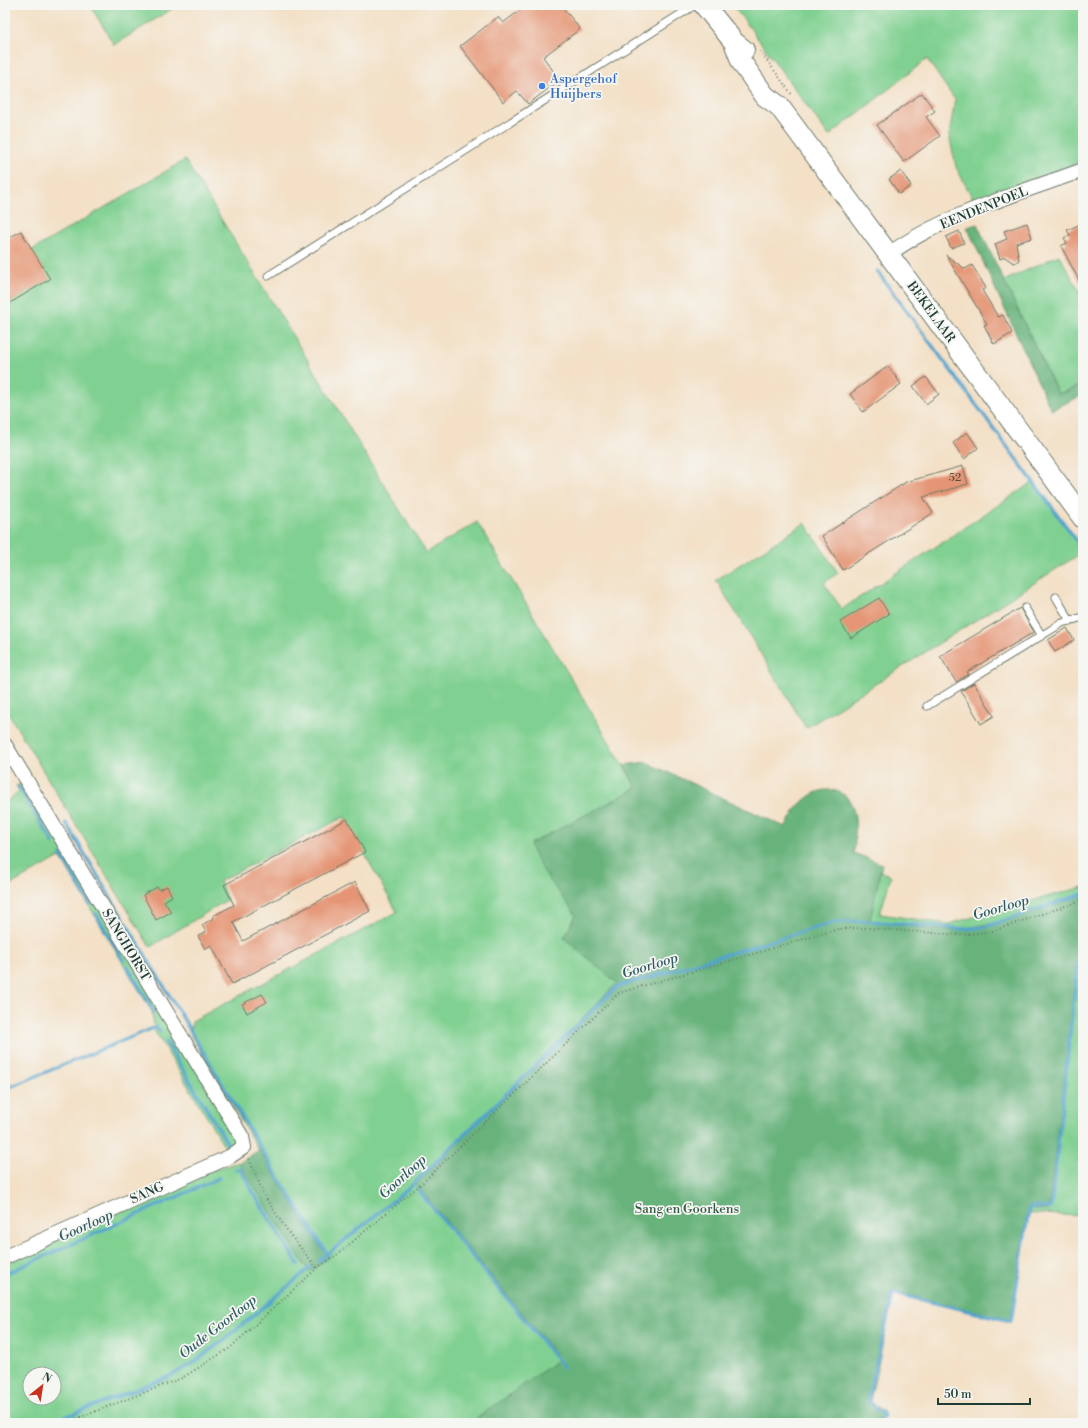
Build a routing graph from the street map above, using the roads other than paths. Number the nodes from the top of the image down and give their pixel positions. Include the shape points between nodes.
1 (695, 5) edge
2 (704, 5) edge
3 (1083, 170) edge
4 (889, 254) junction
5 (268, 276) dead end
6 (1083, 518) edge
7 (1056, 597) dead end
8 (1025, 608) dead end
9 (1083, 617) edge
10 (1070, 621) junction
11 (1042, 636) junction
12 (927, 706) dead end
13 (5, 745) edge
14 (244, 1147) joint
15 (5, 1257) edge

1 - 5 lane
2 - 4 street, BEKELAAR via 734,42 742,63 765,96 779,106
3 - 4 street, EENDENPOEL via 990,204 924,232
4 - 6 street, BEKELAAR
7 - 10 lane
8 - 11 lane
9 - 10 lane
10 - 11 lane via 1062,623
11 - 12 lane
13 - 14 street, SANGHORST via 242,1137
14 - 15 street, SANG via 229,1157

